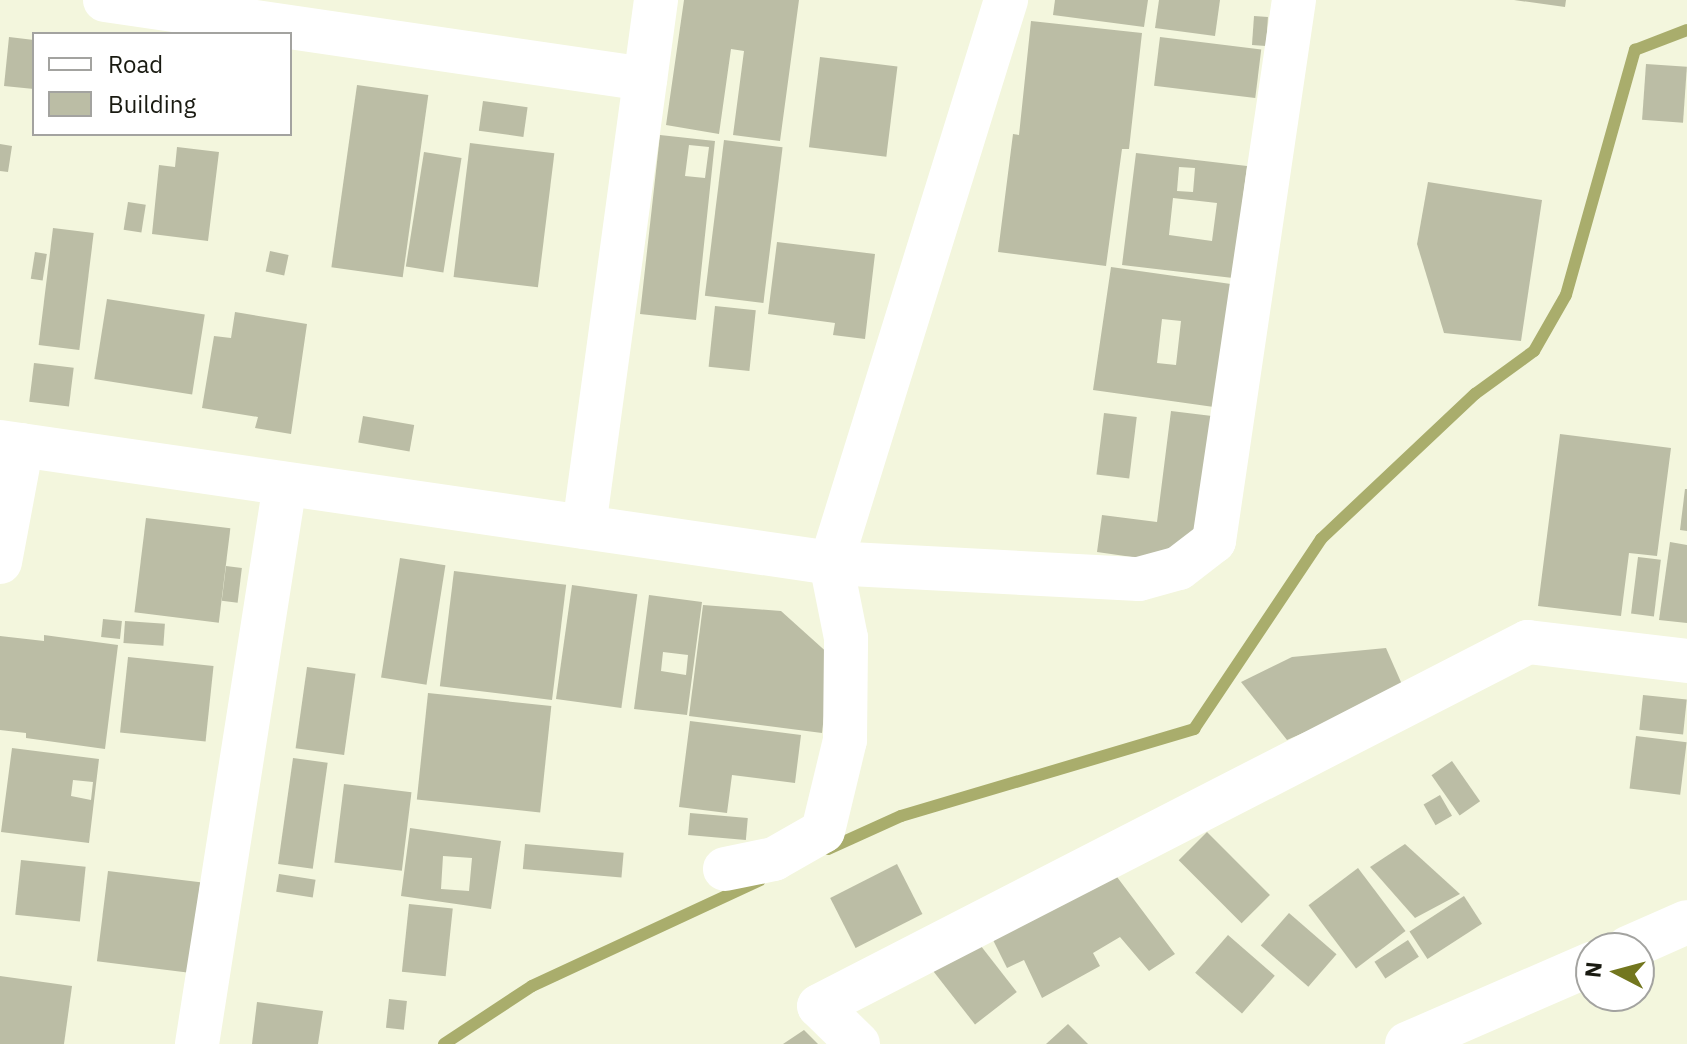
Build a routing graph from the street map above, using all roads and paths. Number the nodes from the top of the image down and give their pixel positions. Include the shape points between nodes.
1 (105, 0) edge
2 (656, 0) edge
3 (1006, 0) edge
4 (1294, 0) edge
5 (645, 79) junction
6 (11, 444) edge
7 (285, 484) junction
8 (584, 527) junction
9 (0, 562) edge
10 (831, 563) junction
11 (1687, 661) edge
12 (725, 869) dead end
13 (1687, 922) edge
14 (1655, 936) edge
15 (1575, 971) edge
16 (197, 1044) edge
17 (858, 1044) edge
18 (1407, 1044) edge

1 - 5 street
2 - 5 street
3 - 10 street
4 - 10 street via 1214,541 1179,568 1139,579
5 - 8 street
6 - 7 street
6 - 9 street
7 - 8 street
7 - 16 street
8 - 10 street
10 - 12 street via 846,638 845,740 823,831 774,859
11 - 17 street via 1528,642 819,1006
13 - 14 street
15 - 18 street

